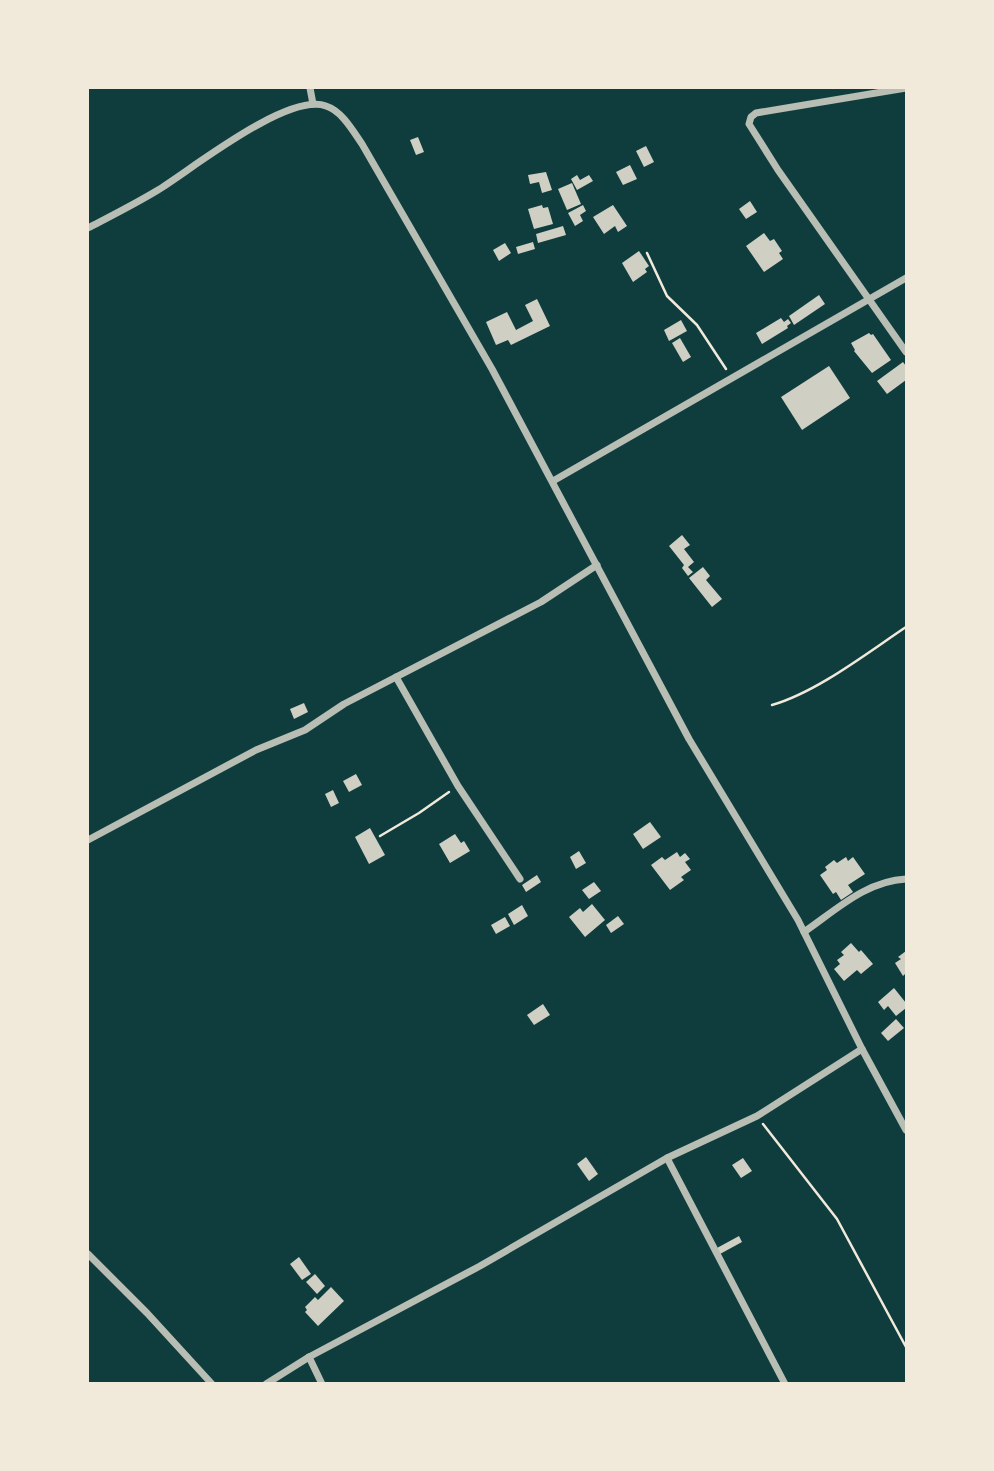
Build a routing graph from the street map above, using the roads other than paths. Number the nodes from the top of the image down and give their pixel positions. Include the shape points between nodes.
1 (310, 88) edge
2 (906, 88) edge
3 (313, 104) junction
4 (88, 229) edge
5 (906, 278) edge
6 (869, 300) junction
7 (906, 352) edge
8 (553, 481) junction
9 (597, 565) junction
10 (396, 677) junction
11 (88, 840) edge
12 (520, 879) dead end
13 (906, 879) edge
14 (804, 932) junction
15 (862, 1049) junction
16 (906, 1130) edge
17 (667, 1158) junction
18 (88, 1254) edge
19 (309, 1357) junction
20 (212, 1384) edge
21 (266, 1384) edge
22 (323, 1384) edge
23 (785, 1384) edge

1 - 3 street
2 - 6 street via 756,113 749,120 750,128
3 - 4 street via 271,117 157,191
3 - 8 street via 333,110 362,144
5 - 6 street
6 - 7 street
6 - 8 street
8 - 9 street
9 - 10 street via 541,602
9 - 14 street via 689,739
10 - 11 street via 305,730 256,750
10 - 12 street via 457,786
13 - 14 street via 862,891
14 - 15 street
15 - 16 street
15 - 17 street via 757,1116
17 - 19 street via 480,1266
17 - 23 street
18 - 20 street
19 - 21 street
19 - 22 street

